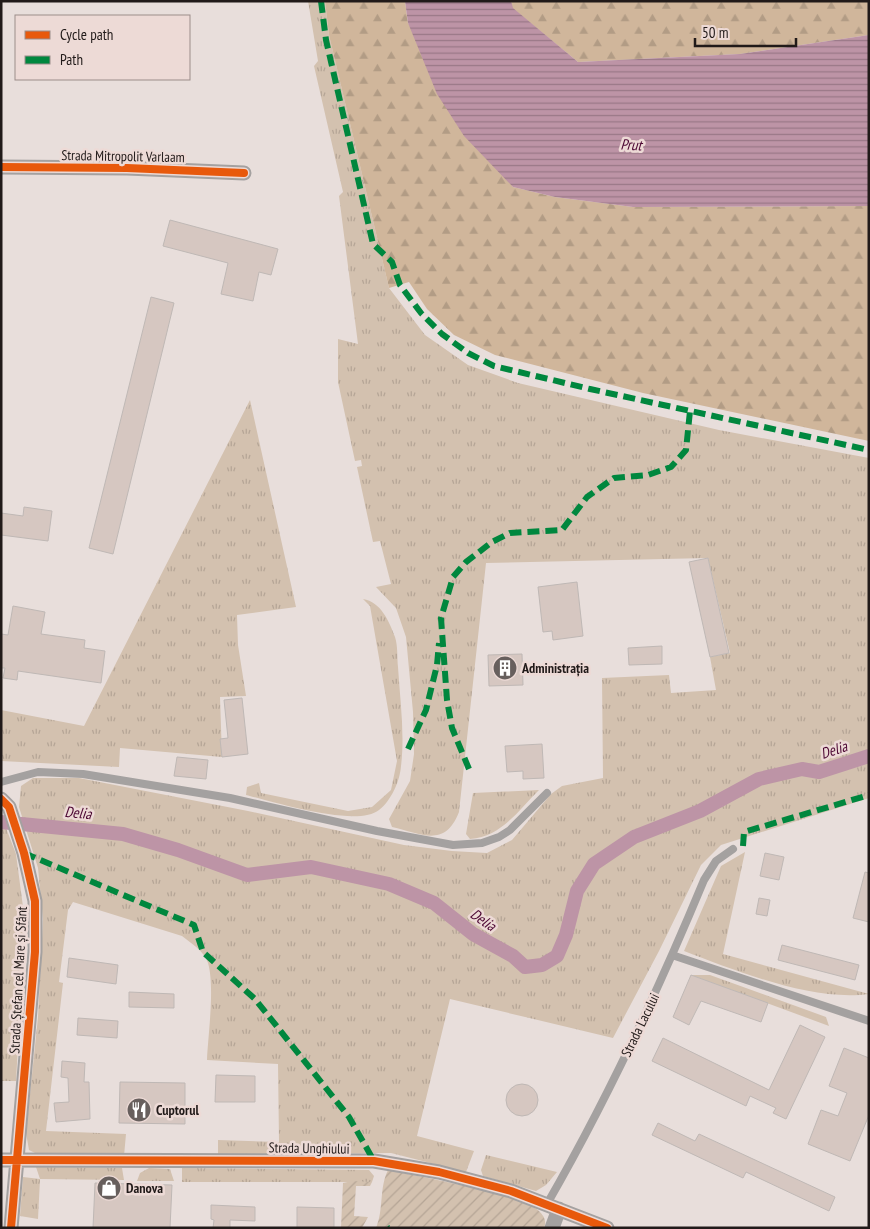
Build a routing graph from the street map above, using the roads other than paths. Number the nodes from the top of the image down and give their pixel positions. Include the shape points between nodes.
1 (1, 167) edge
2 (244, 173) dead end
3 (1, 782) edge
4 (547, 793) dead end
5 (5, 803) edge
6 (733, 849) dead end
7 (672, 955) junction
8 (869, 1021) edge
9 (9, 1160) edge
10 (553, 1206) junction
11 (11, 1228) edge
12 (552, 1228) edge
13 (607, 1228) edge

1 - 2 street, Strada Mitropolit Varlaam
3 - 4 lane via 38,772 83,774 230,798 377,831 453,844 482,843 499,837
5 - 9 street, Strada Ștefan cel Mare și Sfânt via 24,853 35,901 35,952
6 - 7 lane, Strada Lacului via 716,862 704,880
7 - 8 lane
7 - 10 lane, Strada Lacului
9 - 10 street, Strada Unghiului via 374,1161 439,1172
9 - 11 street, Strada Ștefan cel Mare și Sfânt
10 - 12 street, Strada Lacului
10 - 13 street, Strada Unghiului

